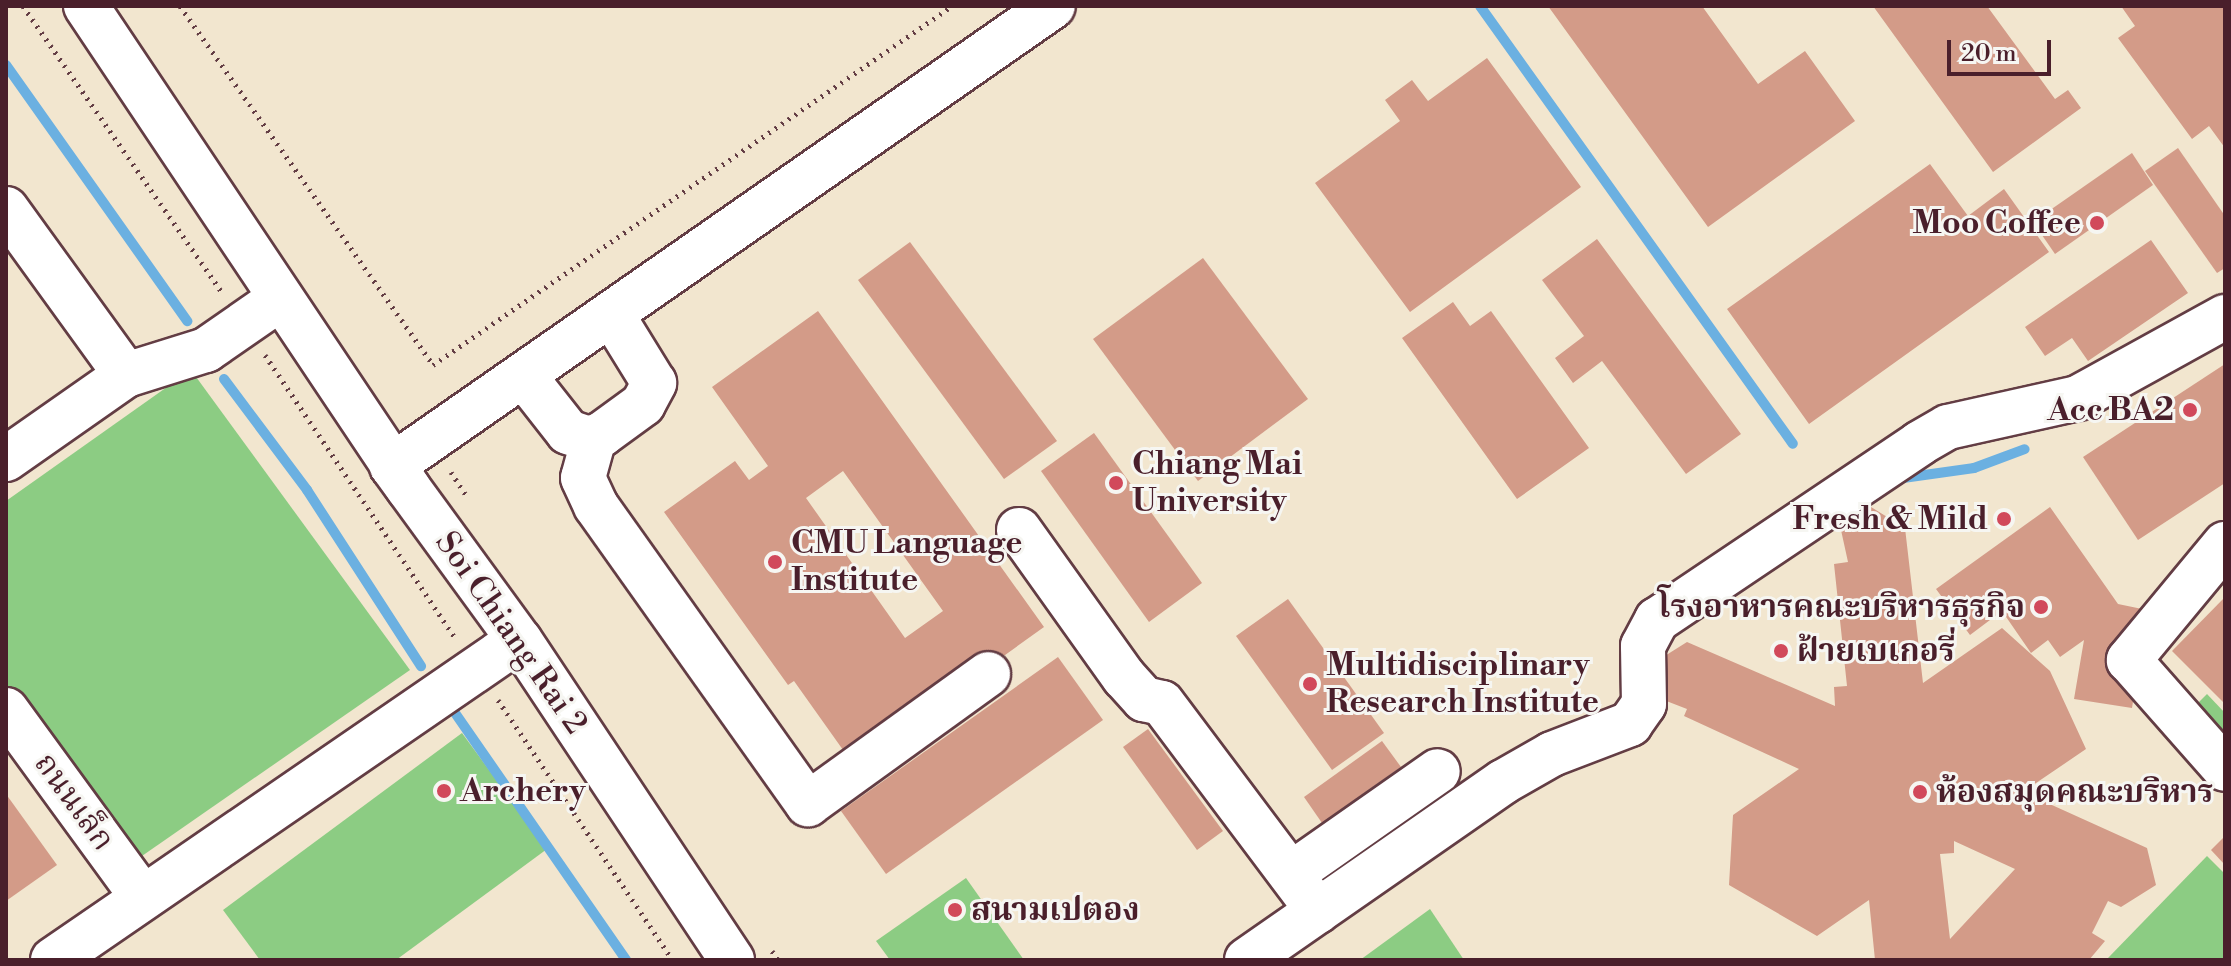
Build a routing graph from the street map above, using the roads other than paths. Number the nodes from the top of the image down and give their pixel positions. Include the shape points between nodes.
1 (72, 6) edge
2 (86, 6) edge
3 (1053, 6) edge
4 (1059, 6) edge
5 (6, 209) edge
6 (266, 309) junction
7 (612, 315) junction
8 (2225, 317) edge
9 (126, 375) junction
10 (524, 376) junction
11 (594, 438) junction
12 (429, 440) junction
13 (6, 459) edge
14 (390, 462) junction
15 (1019, 530) dead end
16 (2225, 544) edge
17 (519, 640) junction
18 (988, 674) dead end
19 (6, 710) edge
20 (2225, 769) edge
21 (1438, 771) dead end
22 (1291, 874) junction
23 (141, 895) junction
24 (1318, 911) junction
25 (53, 960) edge
26 (734, 960) edge
27 (1247, 960) edge

1 - 6 street
2 - 6 street
3 - 12 street
4 - 7 street
5 - 9 street
6 - 9 street via 206,350
6 - 14 street, Soi Chiang Rai 2
7 - 10 street
7 - 11 street via 648,367 653,390 629,415
8 - 24 street via 2078,398 1948,427 1920,443 1657,620 1643,646 1644,704 1630,724 1552,754 1503,782
9 - 13 street
10 - 11 street via 568,432
10 - 12 street
11 - 18 street via 583,478 596,506 808,804
12 - 14 street
14 - 17 street, Soi Chiang Rai 2
15 - 22 street via 1124,677 1144,699 1162,703
16 - 20 street via 2129,660
17 - 23 street
17 - 26 street, Soi Chiang Rai 2
19 - 23 street, ถนนเล็ก
21 - 22 street
22 - 24 street
23 - 25 street
24 - 27 street

